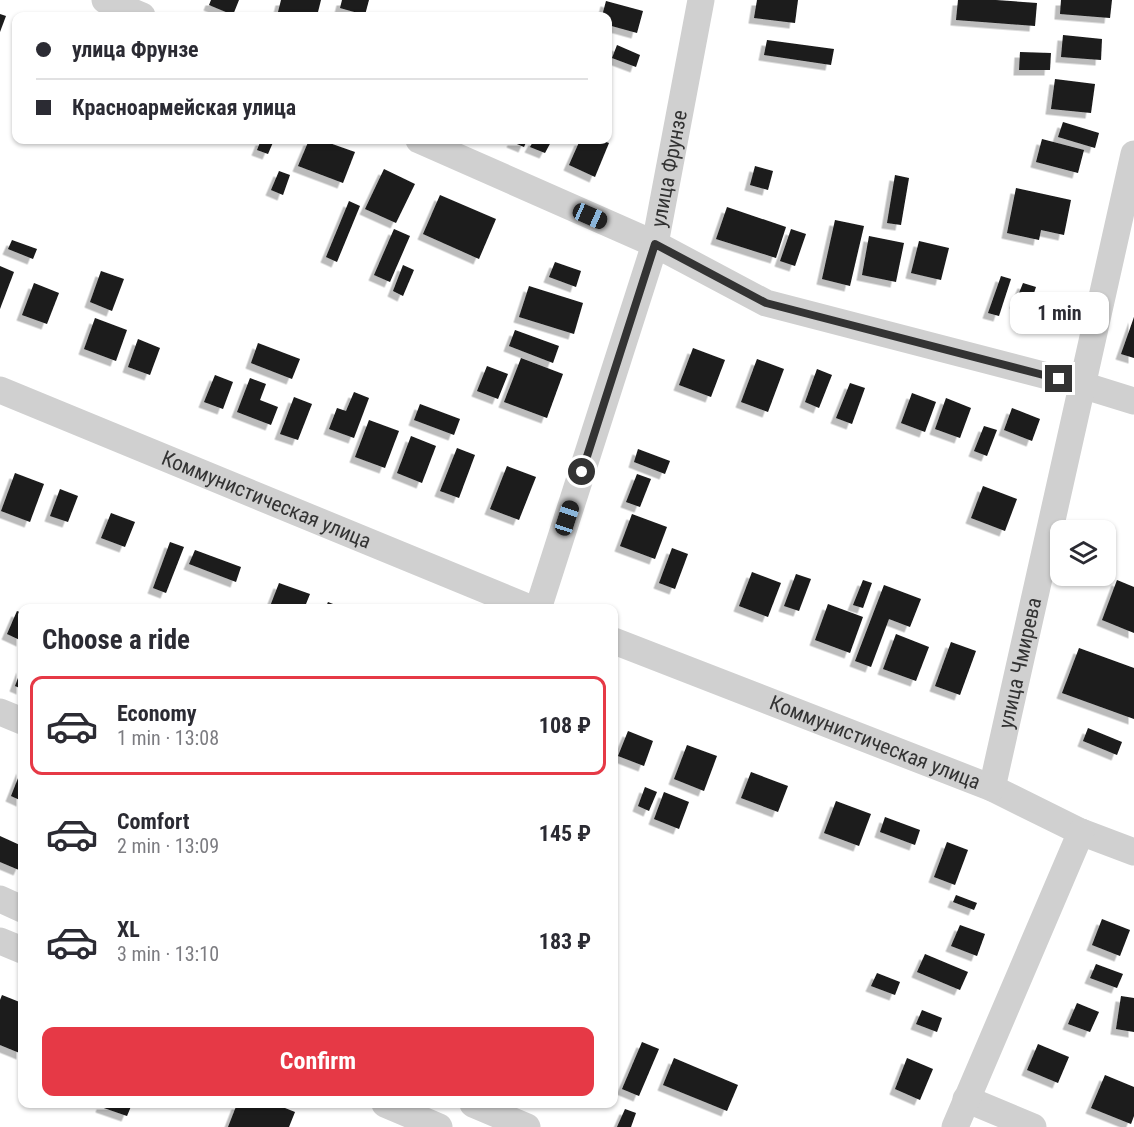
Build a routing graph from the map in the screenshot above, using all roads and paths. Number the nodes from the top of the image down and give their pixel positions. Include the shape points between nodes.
1 (105, 0) edge
2 (700, 0) edge
3 (133, 12) edge
4 (428, 144) edge
5 (1134, 154) edge
6 (655, 244) junction
7 (1082, 385) junction
8 (0, 390) edge
9 (1134, 401) edge
10 (520, 604) edge
11 (540, 604) edge
12 (618, 643) edge
13 (0, 712) edge
14 (18, 719) edge
15 (992, 788) junction
16 (1082, 832) junction
17 (1134, 852) edge
18 (0, 899) edge
19 (18, 907) edge
20 (0, 941) edge
21 (18, 948) edge
22 (966, 1099) junction
23 (384, 1108) edge
24 (395, 1108) edge
25 (482, 1108) edge
26 (377, 1127) edge
27 (439, 1127) edge
28 (527, 1127) edge
29 (955, 1127) edge
30 (1033, 1127) edge

1 - 3 street
2 - 6 street, улица Фрунзе
4 - 6 street
5 - 7 street, улица Чмирева
6 - 7 street via 766,303
6 - 11 street, улица Фрунзе
7 - 9 street
7 - 15 street, улица Чмирева
8 - 10 street, Коммунистическая улица
12 - 15 street, Коммунистическая улица
13 - 14 street
15 - 16 street, Коммунистическая улица
16 - 17 street, Коммунистическая улица
16 - 22 street
18 - 19 street
20 - 21 street
22 - 29 street
22 - 30 street
23 - 26 street
24 - 27 street
25 - 28 street

